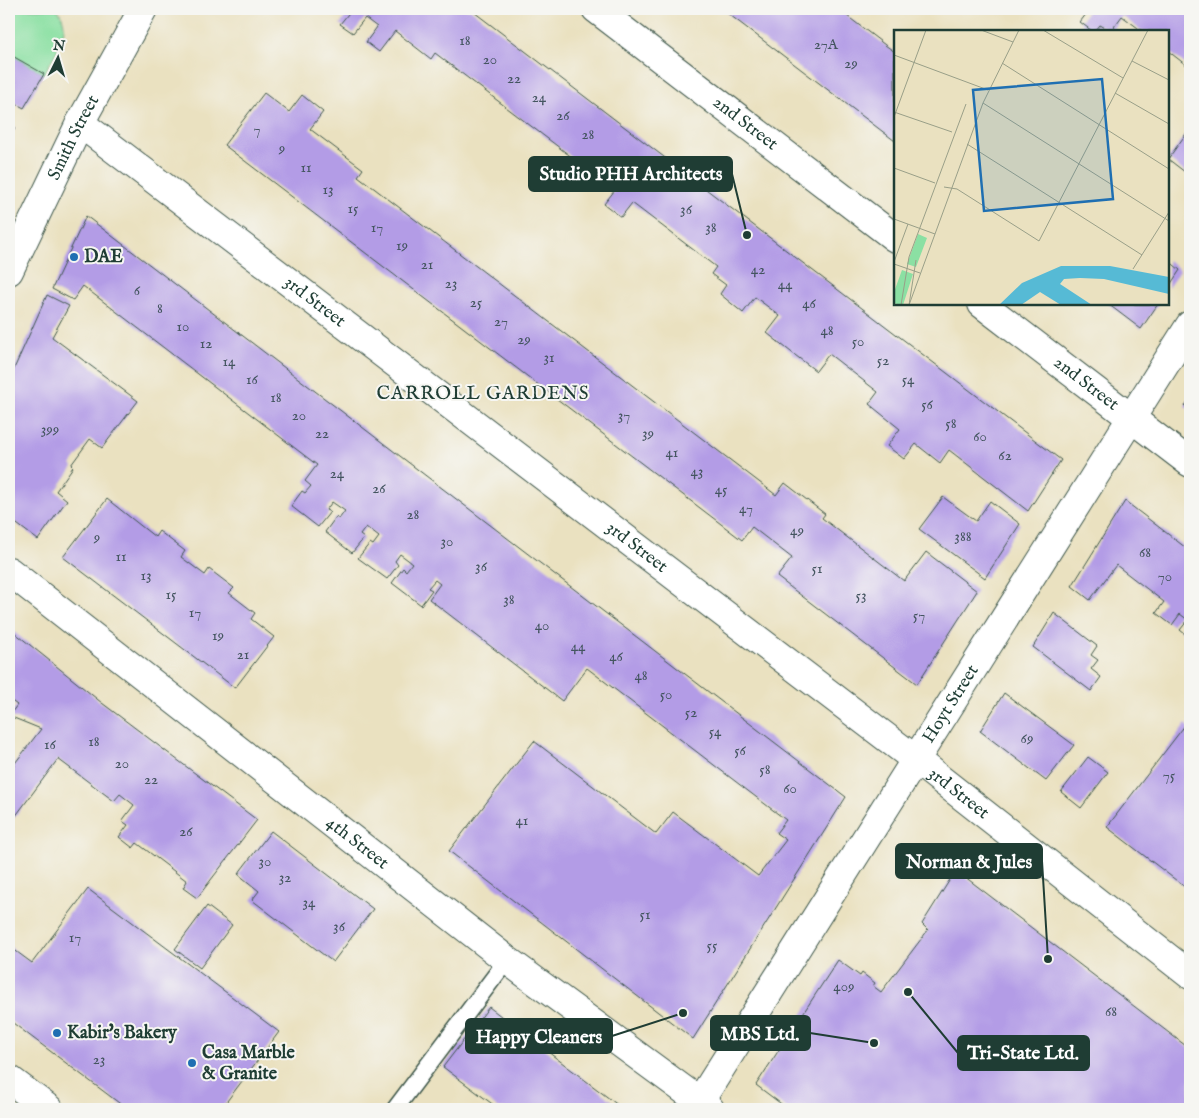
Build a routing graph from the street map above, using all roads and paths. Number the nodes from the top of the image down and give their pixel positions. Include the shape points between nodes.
1 (141, 9) edge
2 (596, 9) edge
3 (80, 123) junction
4 (894, 237) edge
5 (9, 271) edge
6 (983, 305) edge
7 (1190, 325) edge
8 (1132, 418) junction
9 (1190, 463) edge
10 (9, 571) edge
11 (916, 760) junction
12 (507, 960) junction
13 (1190, 975) edge
14 (9, 1079) edge
15 (702, 1107) edge
16 (49, 1109) edge
17 (395, 1109) edge

1 - 3 street, Smith Street
2 - 4 street, 2nd Street
3 - 5 street, Smith Street
3 - 11 street, 3rd Street
6 - 8 street, 2nd Street
7 - 8 street, Hoyt Street
8 - 9 street, 2nd Street
8 - 11 street, Hoyt Street
10 - 12 street, 4th Street
11 - 13 street, 3rd Street
11 - 15 street, Hoyt Street
12 - 15 street, 4th Street
12 - 17 lane
14 - 16 street

